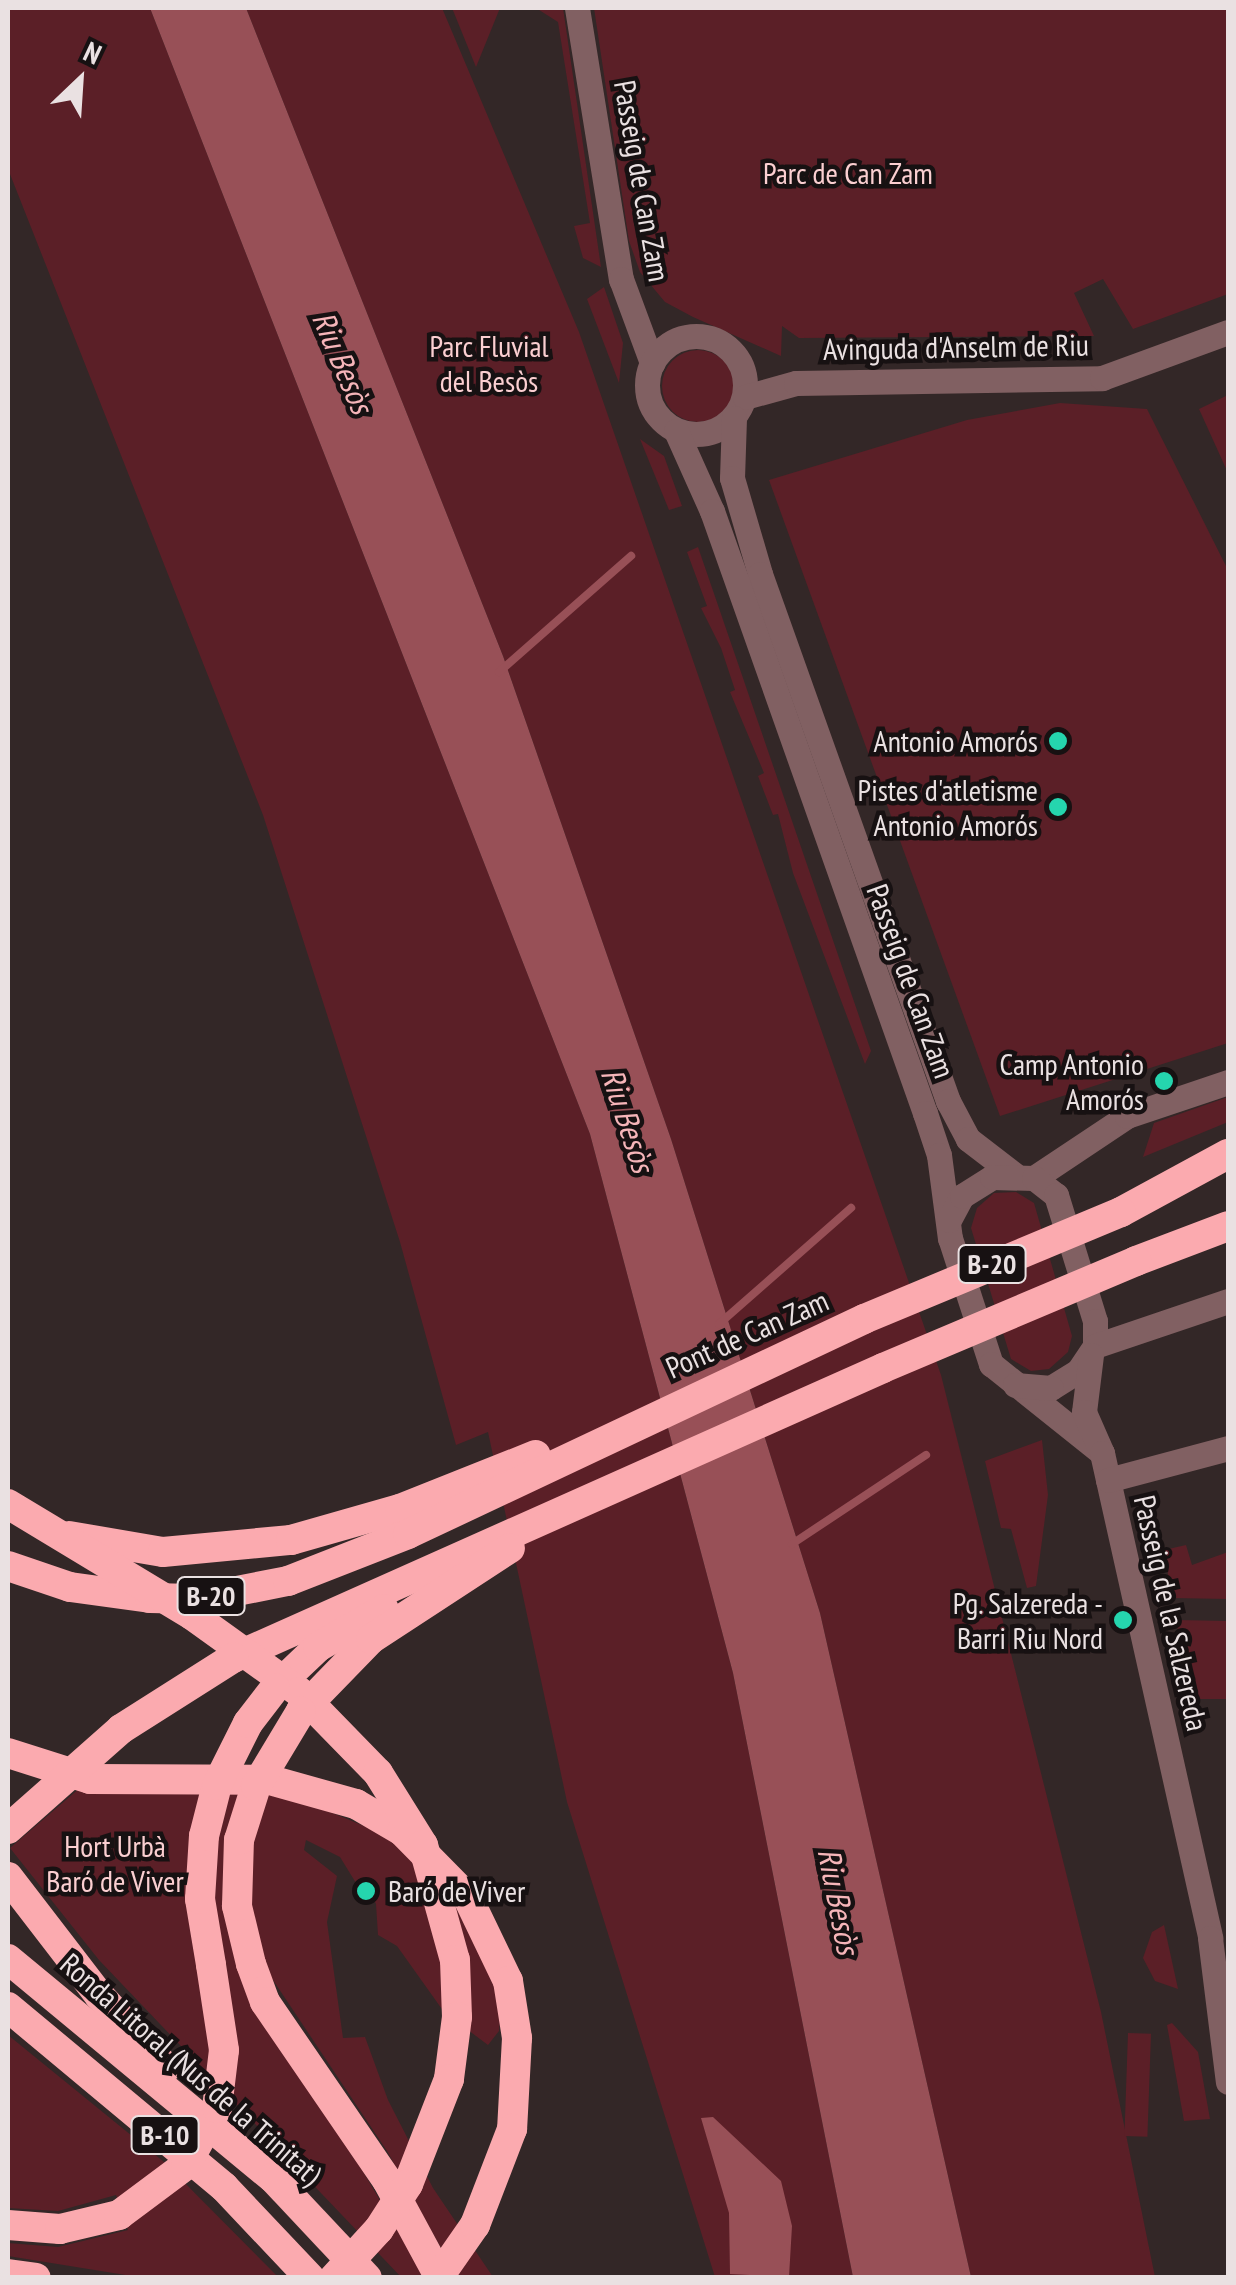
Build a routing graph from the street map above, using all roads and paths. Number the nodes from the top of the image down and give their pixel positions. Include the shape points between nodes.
1 (577, 8) edge
2 (1228, 332) edge
3 (652, 363) junction
4 (741, 396) junction
5 (676, 431) junction
6 (1228, 1082) edge
7 (1228, 1154) edge
8 (1228, 1170) edge
9 (1024, 1176) junction
10 (1121, 1212) junction
11 (949, 1220) junction
12 (1228, 1226) edge
13 (1228, 1245) edge
14 (1136, 1261) junction
15 (1228, 1301) edge
16 (1093, 1350) junction
17 (1010, 1383) junction
18 (1228, 1448) edge
19 (1102, 1453) junction
20 (1108, 1480) junction
21 (8, 1506) edge
22 (404, 1522) junction
23 (8, 1566) edge
24 (425, 1587) junction
25 (8, 1753) edge
26 (8, 1829) edge
27 (8, 1877) edge
28 (1219, 1936) edge
29 (8, 1959) edge
30 (8, 2007) edge
31 (1228, 2082) edge
32 (272, 2178) junction
33 (8, 2225) edge
34 (8, 2274) edge
35 (36, 2278) edge
36 (310, 2278) edge
37 (334, 2278) edge
38 (367, 2278) edge
39 (439, 2278) edge

1 - 3 street, Passeig de Can Zam via 621,279
2 - 4 street, Avinguda d'Anselm de Riu via 1102,378 796,382
3 - 4 street via 676,340 703,336 728,347
3 - 5 street via 649,402
4 - 5 street via 710,433
4 - 9 street, Passeig de Can Zam via 732,478 760,574 948,1100 968,1139
5 - 11 street, Passeig de Can Zam via 712,511 925,1113
6 - 9 street via 1127,1116
7 - 10 highway
8 - 10 highway, B-20
9 - 11 street via 970,1188
9 - 16 street, Passeig de Can Zam via 1056,1195 1095,1322
10 - 22 highway, Pont de Can Zam / B-20, bridge
11 - 17 street, Passeig de Can Zam via 990,1364
12 - 14 highway, B-20
13 - 14 highway
14 - 24 highway, B-20, bridge via 815,1398 540,1525
15 - 16 street
16 - 17 street via 1051,1388
16 - 19 street, Passeig de la Salzereda via 1082,1396
17 - 19 street
18 - 20 street
19 - 20 street, Passeig de la Salzereda
20 - 28 street, Passeig de la Salzereda
21 - 22 highway via 72,1538 163,1552
21 - 37 highway, bridge via 192,1615 298,1692 368,1761 423,1845 455,1960 449,2079 408,2184 366,2246
22 - 23 highway, B-20 via 288,1581 196,1599 113,1595
24 - 26 highway, B-20, bridge via 233,1658 121,1730
24 - 33 highway, bridge via 336,1634 275,1688 248,1723 217,1785 204,1836 200,1898 224,2050 217,2108 186,2165 119,2214 60,2229
24 - 39 highway, bridge via 302,1711 256,1786 239,1840 237,1906 265,2002 386,2180
25 - 39 highway, bridge via 90,1778 297,1785 356,1804 402,1831 468,1898 508,1981 517,2038 512,2129 475,2225
27 - 32 highway via 98,1995
28 - 31 street, Passeig de la Salzereda
29 - 32 highway, Ronda Litoral (Nus de la Trinitat) / B-10
30 - 36 highway, B-10 via 224,2187
32 - 38 highway, Ronda Litoral (Nus de la Trinitat) / B-10
34 - 35 highway

